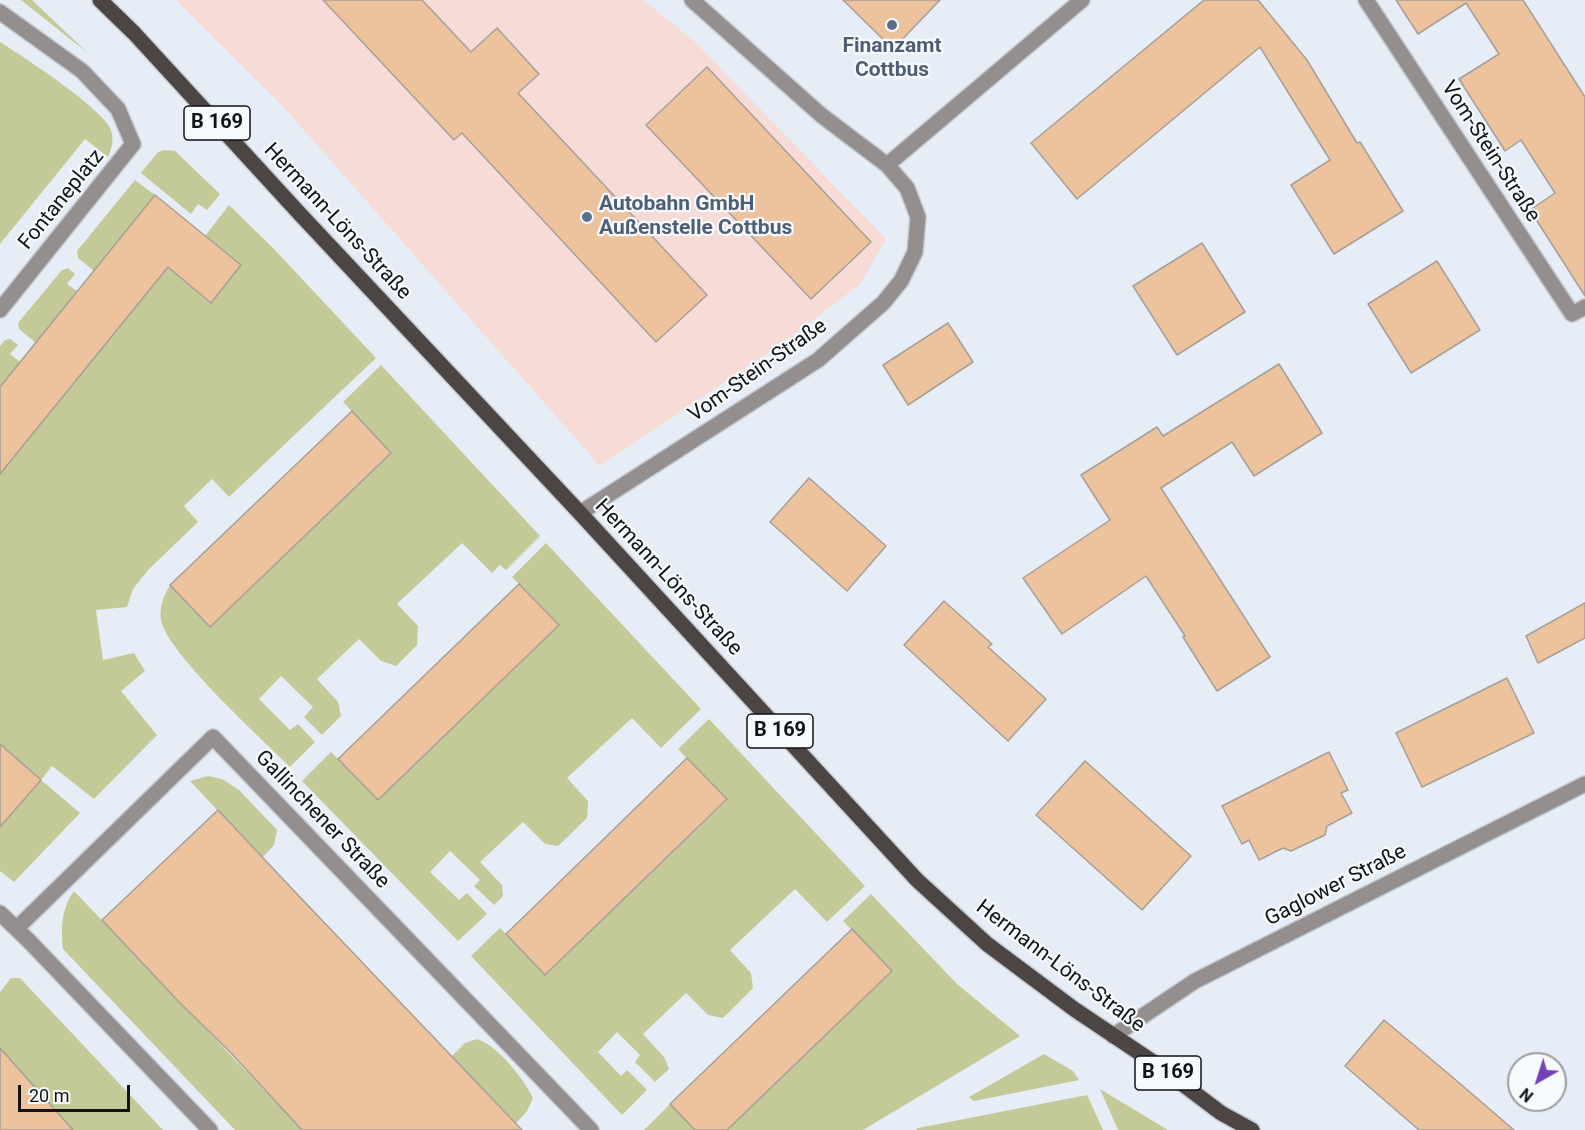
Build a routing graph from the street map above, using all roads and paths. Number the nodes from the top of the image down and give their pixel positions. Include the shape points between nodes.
1 (100, 0) edge
2 (692, 0) edge
3 (1082, 0) edge
4 (1366, 0) edge
5 (0, 12) edge
6 (887, 165) junction
7 (1585, 307) edge
8 (0, 310) edge
9 (580, 513) junction
10 (1585, 784) edge
11 (0, 913) edge
12 (17, 928) junction
13 (1113, 1036) junction
14 (210, 1130) edge
15 (591, 1130) edge
16 (1252, 1130) edge

1 - 9 main road, Hermann-Löns-Straße / B 169
2 - 6 street, Vom-Stein-Straße via 821,115
3 - 6 street
4 - 7 street, Vom-Stein-Straße via 1572,314
5 - 8 street, Fontaneplatz via 82,71 118,108 133,144
6 - 9 street, Vom-Stein-Straße via 907,188 918,217 915,252 901,281 883,303 818,360
9 - 13 main road, Hermann-Löns-Straße / B 169 via 917,880 987,944
10 - 13 street, Gaglower Straße via 1195,981
11 - 12 street
12 - 14 street
12 - 15 street, Gallinchener Straße via 213,737
13 - 16 main road, Hermann-Löns-Straße / B 169 via 1221,1113

